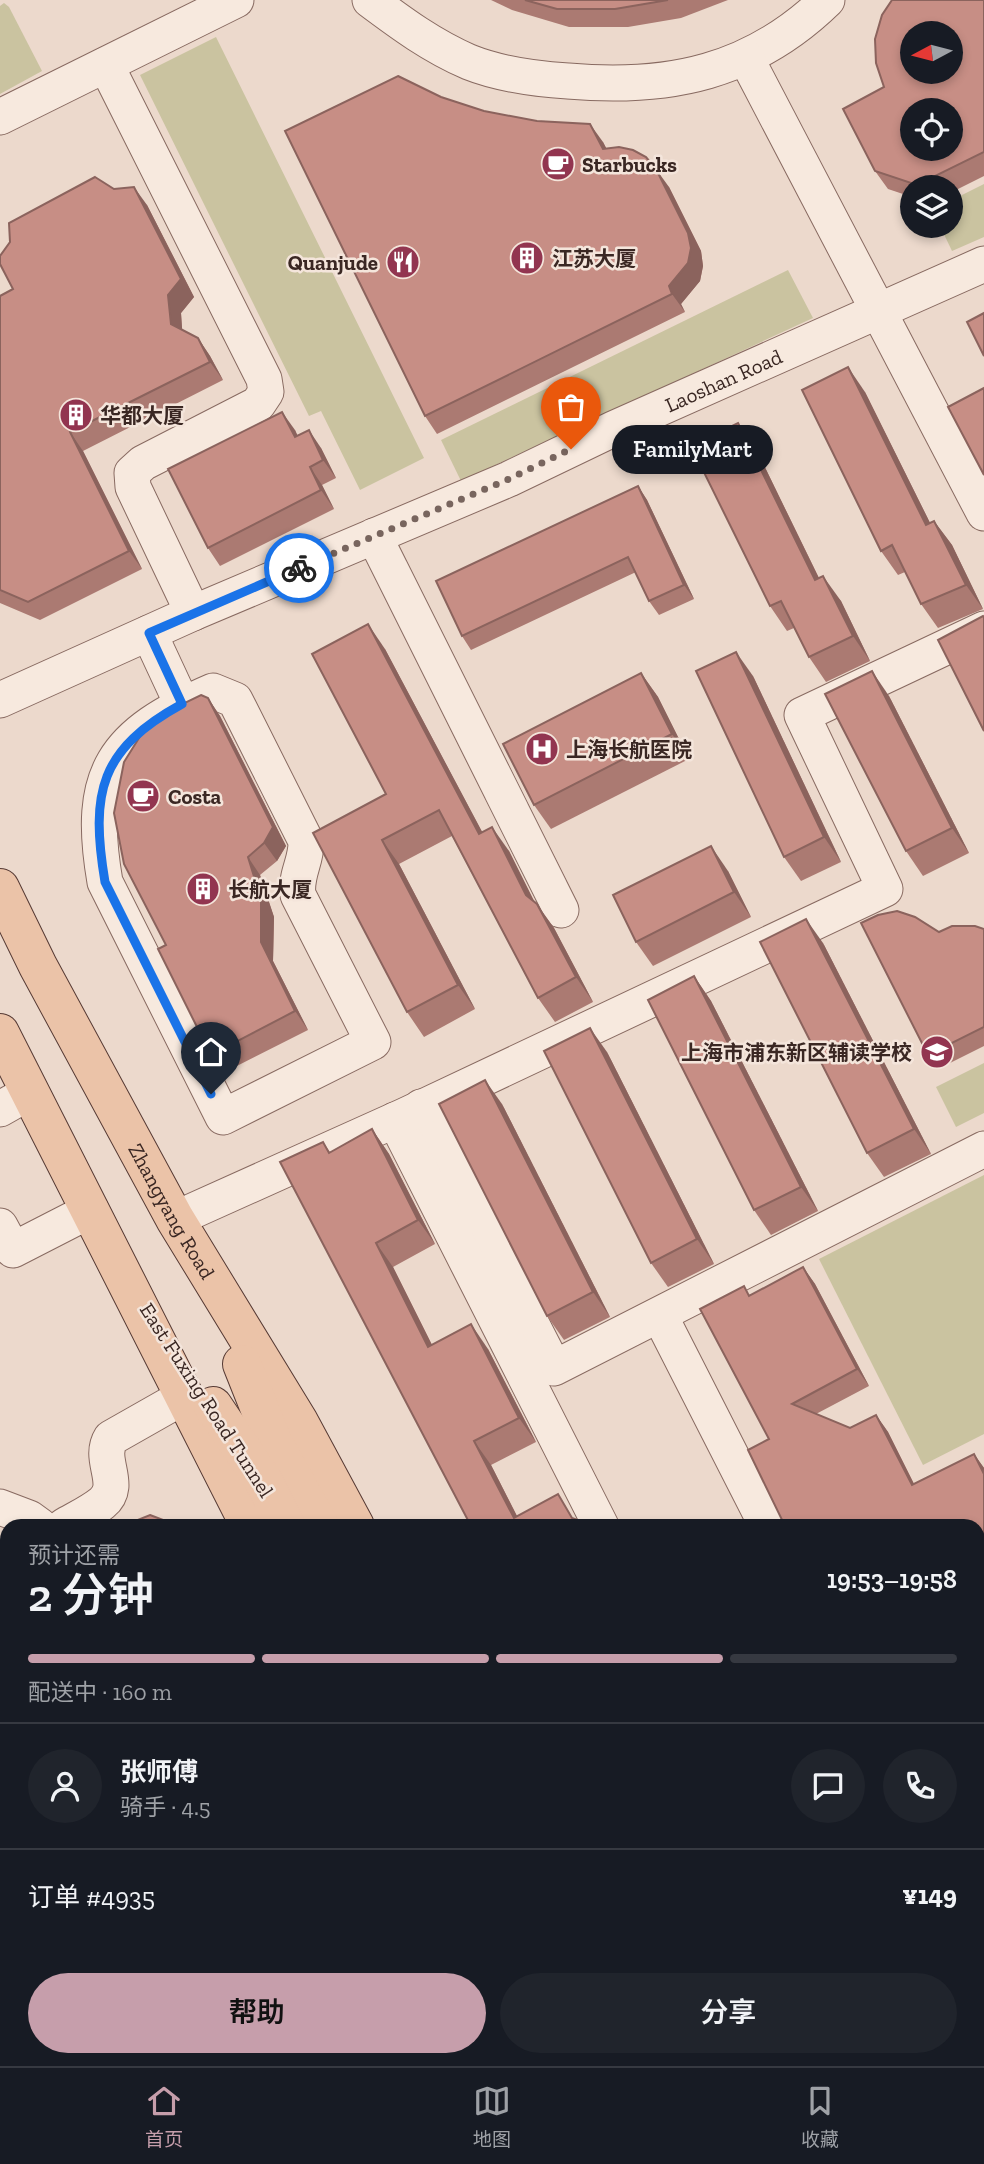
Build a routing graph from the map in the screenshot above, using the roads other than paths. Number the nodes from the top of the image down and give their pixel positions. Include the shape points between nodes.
1 (236, 0) edge
2 (370, 0) edge
3 (827, 0) edge
4 (746, 58) junction
5 (106, 65) junction
6 (0, 117) edge
7 (984, 264) edge
8 (877, 313) junction
9 (984, 513) edge
10 (374, 536) junction
11 (193, 613) junction
12 (984, 629) edge
13 (149, 633) junction
14 (0, 700) edge
15 (182, 704) junction
16 (0, 888) edge
17 (561, 910) dead end
18 (0, 1033) edge
19 (15, 1101) edge
20 (408, 1113) junction
21 (984, 1149) edge
22 (91, 1210) junction
23 (0, 1226) edge
24 (185, 1234) junction
25 (125, 1276) junction
26 (660, 1316) junction
27 (186, 1396) junction
28 (0, 1507) edge
29 (30, 1519) edge
30 (76, 1519) edge
31 (247, 1519) edge
32 (282, 1519) edge
33 (316, 1519) edge
34 (351, 1519) edge
35 (598, 1519) edge
36 (763, 1519) edge

1 - 5 street
2 - 4 street via 416,35 472,63 537,79 603,84 676,81
3 - 4 street via 801,26
4 - 8 street
5 - 6 street
5 - 11 street via 264,379 266,392 258,404 132,473 133,487
7 - 8 street, Laoshan Road
8 - 9 street
8 - 10 street, Laoshan Road
10 - 11 street, Laoshan Road
10 - 17 street
11 - 13 street, Laoshan Road
12 - 20 street via 802,715 885,889
13 - 14 street, Laoshan Road
13 - 15 street
15 - 15 street via 125,743 107,775 99,813 99,847 105,882 223,1117 373,1042 298,895 295,879 306,854 306,841 235,699 213,691
16 - 24 main road, Zhangyang Road
18 - 19 main road
19 - 22 main road
20 - 24 street
20 - 26 street via 554,1368
20 - 35 street
21 - 26 street
22 - 23 street via 13,1250
22 - 25 main road
24 - 33 main road, East Fuxing Road Tunnel via 273,1442
24 - 34 main road, Zhangyang Road via 299,1422
25 - 27 main road
25 - 32 main road, East Fuxing Road Tunnel via 263,1480
26 - 36 street
27 - 30 street via 111,1438 105,1447 110,1493 103,1503
27 - 31 main road
28 - 29 street

